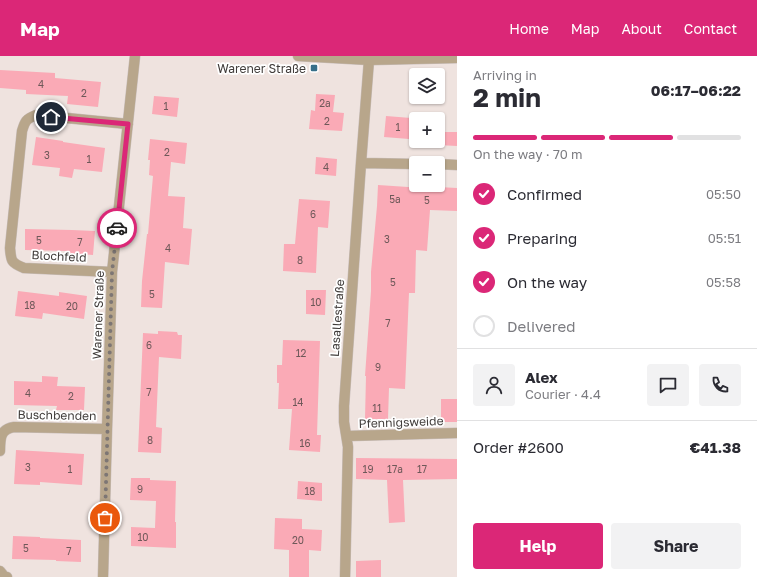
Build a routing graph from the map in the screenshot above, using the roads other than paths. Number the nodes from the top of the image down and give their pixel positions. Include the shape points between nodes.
1 (135, 56) edge
2 (298, 56) edge
3 (457, 58) edge
4 (369, 60) junction
5 (128, 124) junction
6 (361, 163) junction
7 (409, 164) edge
8 (445, 164) edge
9 (457, 165) edge
10 (112, 272) junction
11 (107, 429) junction
12 (457, 433) edge
13 (347, 436) junction
14 (0, 451) edge
15 (0, 572) edge
16 (7, 577) edge
17 (103, 577) edge
18 (345, 577) edge

1 - 5 street, Warener Straße
2 - 4 street
3 - 4 street
4 - 6 street, Lasallestraße
5 - 10 street, Warener Straße
5 - 10 street, Blochfeld via 36,115 27,118 22,131 10,248 12,261 24,268
6 - 7 street
6 - 13 street, Lasallestraße via 344,406
8 - 9 street
10 - 11 street, Warener Straße
11 - 14 street, Buschbenden via 8,428 3,432
11 - 17 street, Warener Straße
12 - 13 street, Pfennigsweide
13 - 18 street, Lasallestraße
15 - 16 street

